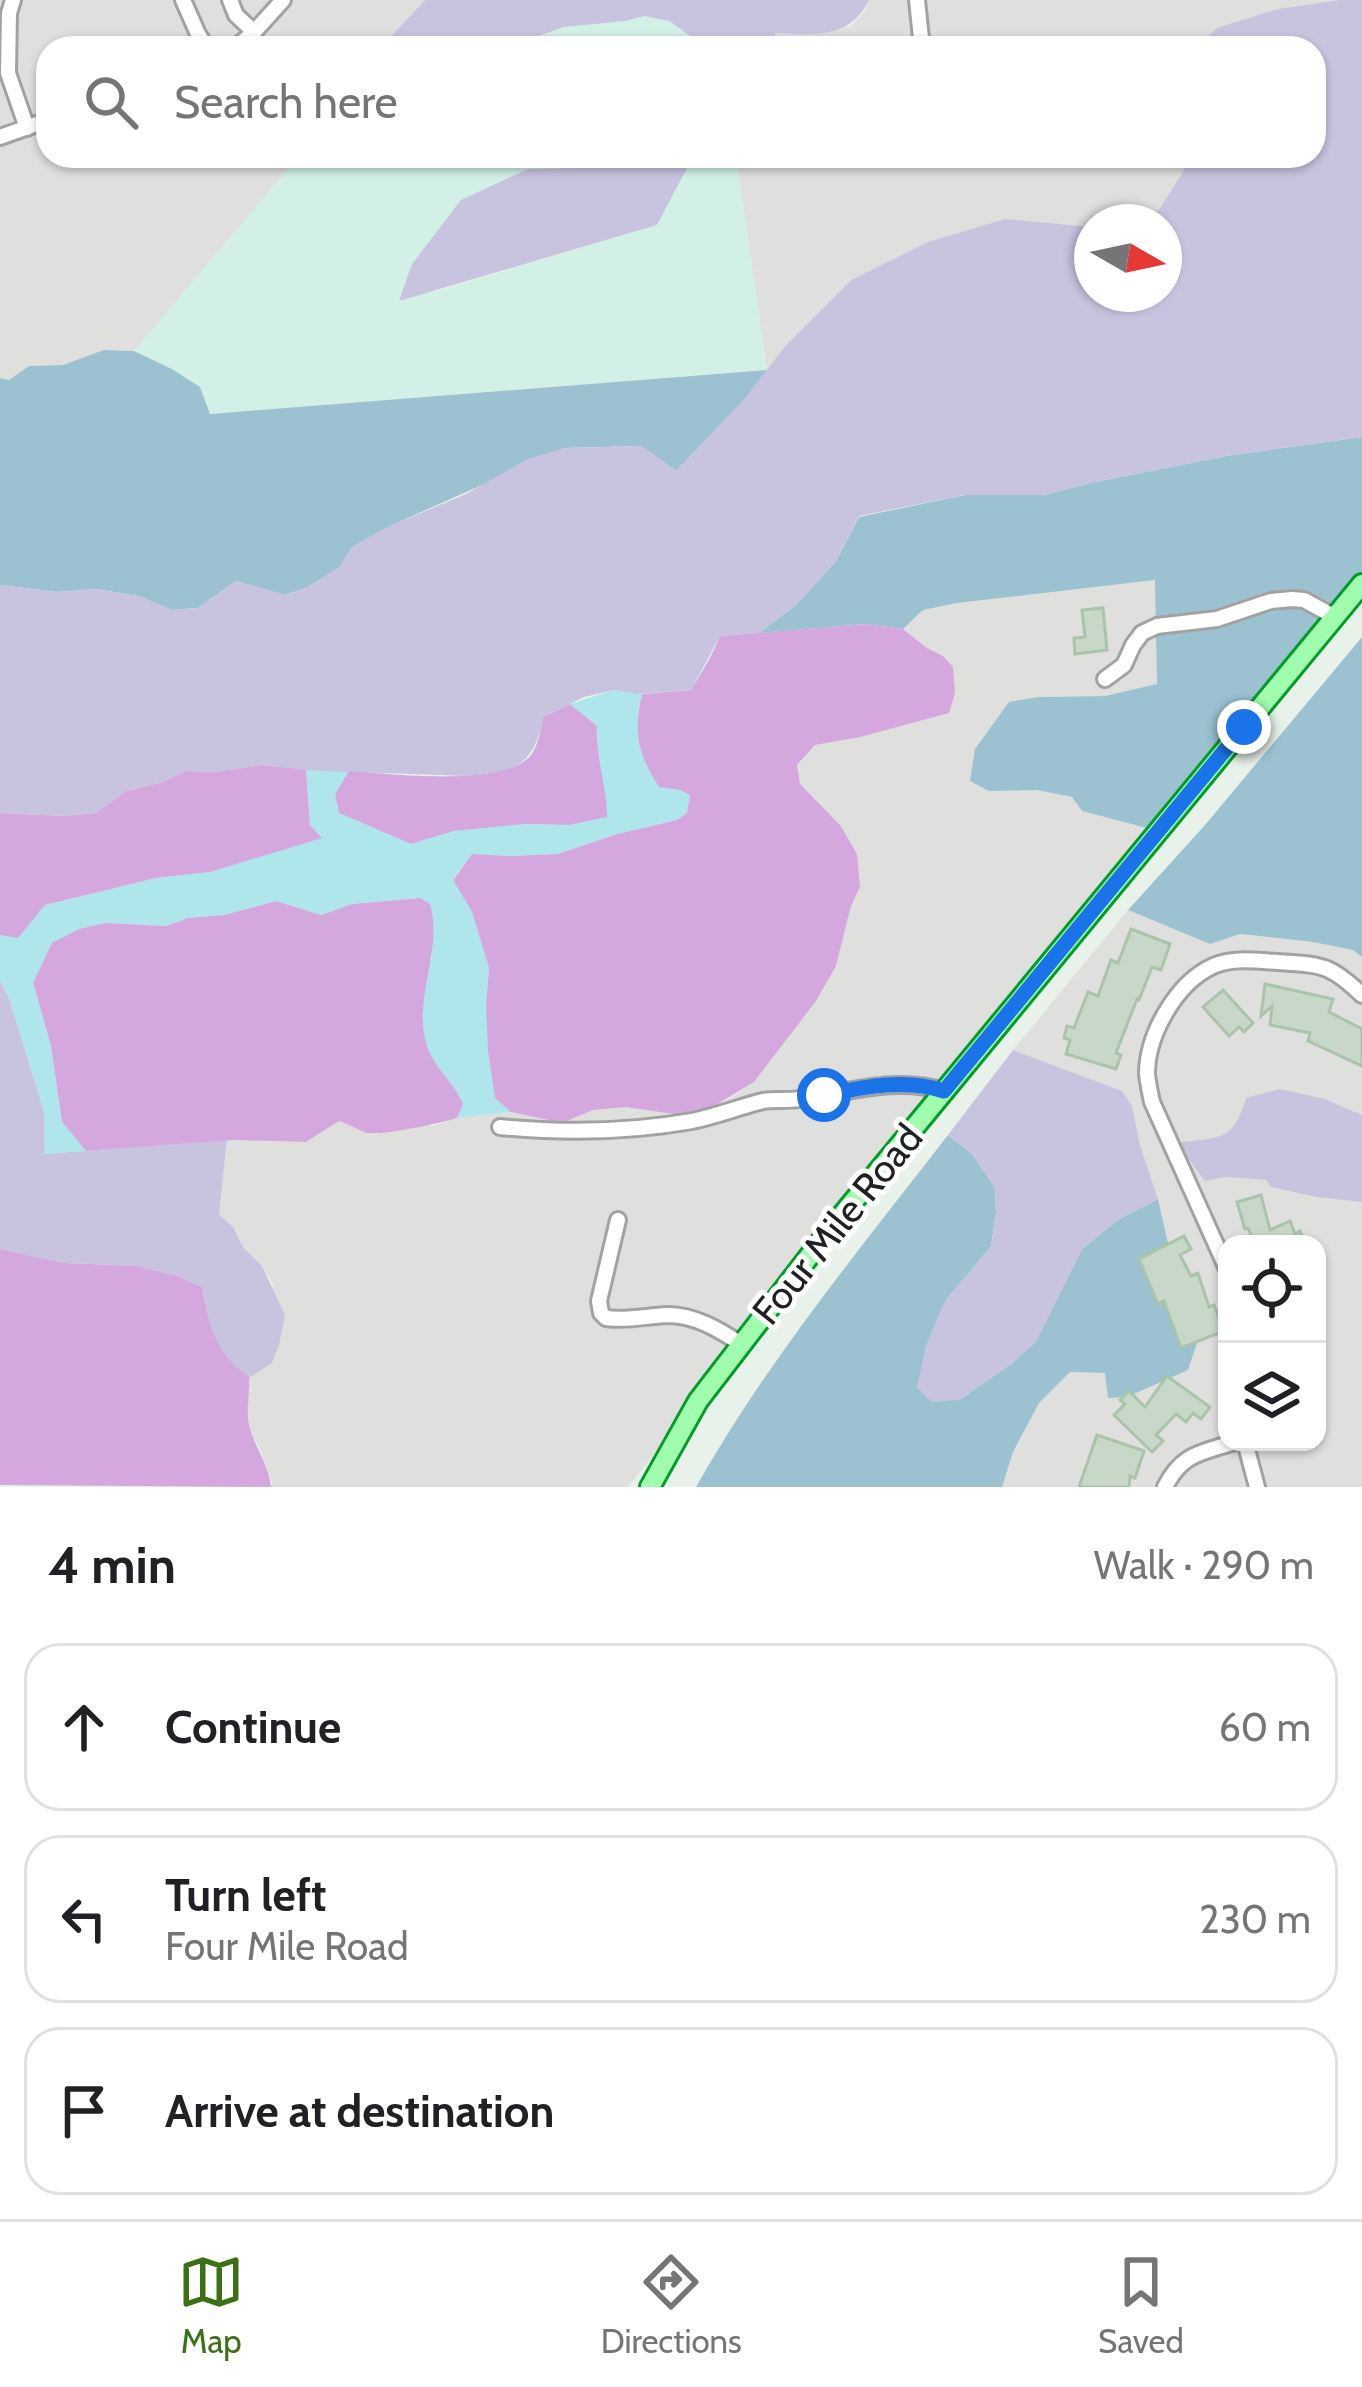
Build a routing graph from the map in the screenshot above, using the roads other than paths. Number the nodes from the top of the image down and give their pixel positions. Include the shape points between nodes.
1 (13, 0) edge
2 (183, 0) edge
3 (230, 0) edge
4 (283, 0) edge
5 (916, 0) edge
6 (254, 32) junction
7 (199, 36) edge
8 (249, 36) edge
9 (920, 36) edge
10 (36, 125) edge
11 (27, 128) junction
12 (0, 137) edge
13 (1362, 584) edge
14 (1334, 617) junction
15 (1105, 679) dead end
16 (1362, 995) edge
17 (944, 1091) junction
18 (500, 1127) dead end
19 (618, 1220) dead end
20 (1218, 1249) edge
21 (741, 1344) junction
22 (1218, 1448) edge
23 (1247, 1451) edge
24 (650, 1487) edge
25 (1165, 1487) edge
26 (1257, 1487) edge

1 - 11 street via 8,73
2 - 7 street
3 - 6 street
4 - 6 street
5 - 9 street
6 - 8 street
10 - 11 street
11 - 12 street
13 - 14 main road, Four Mile Road
14 - 15 street via 1292,599 1157,626
14 - 17 main road, Four Mile Road
16 - 20 street via 1317,964 1244,960 1200,974 1159,1024 1147,1075 1152,1102
17 - 18 street via 895,1084 765,1100 663,1125
17 - 21 main road, Four Mile Road
19 - 21 street via 601,1313 622,1320 687,1317
21 - 24 main road, Four Mile Road
22 - 25 street via 1175,1468
23 - 26 street

